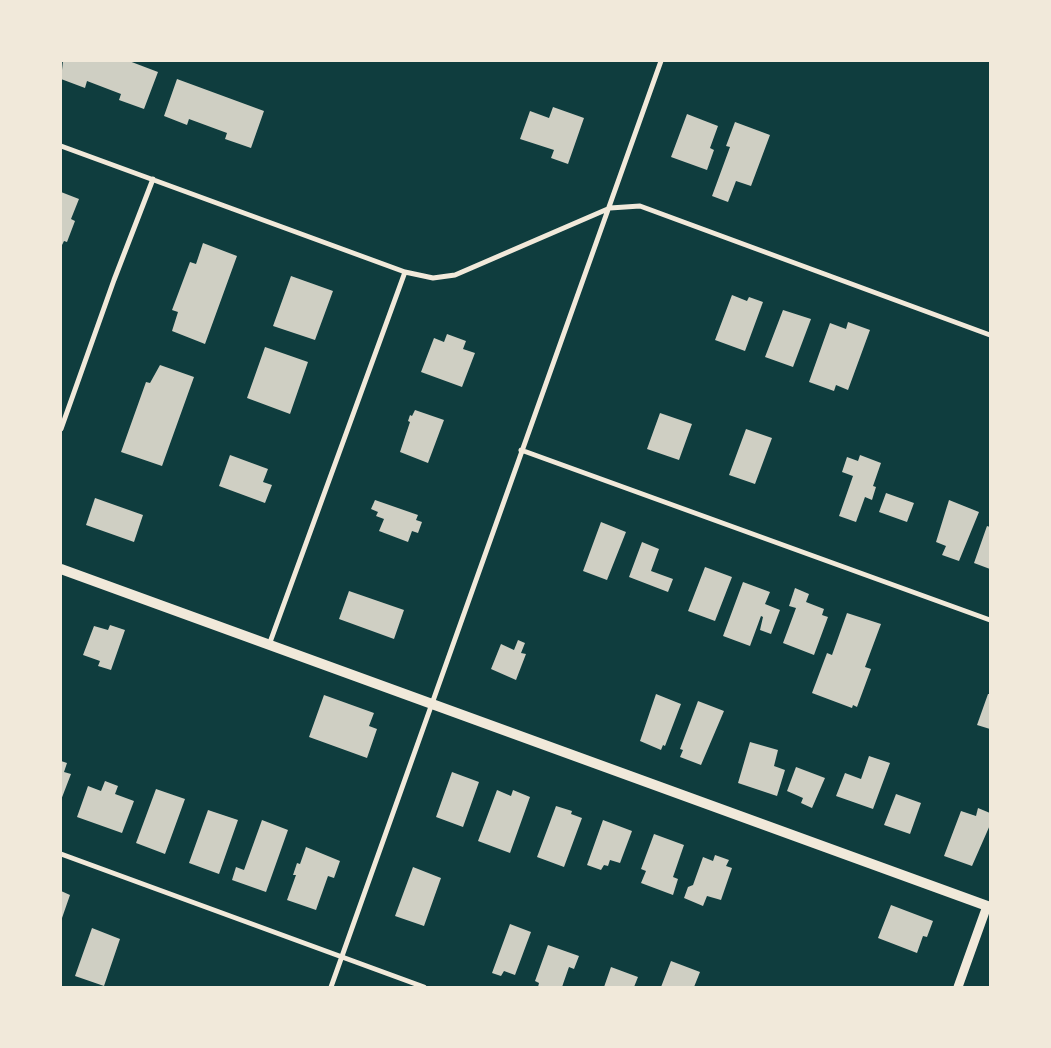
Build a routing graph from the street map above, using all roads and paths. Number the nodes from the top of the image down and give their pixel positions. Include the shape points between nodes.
1 (661, 61) edge
2 (61, 146) edge
3 (153, 179) junction
4 (610, 208) junction
5 (405, 272) junction
6 (990, 335) edge
7 (61, 429) edge
8 (521, 450) junction
9 (61, 569) edge
10 (990, 620) edge
11 (269, 645) junction
12 (431, 704) junction
13 (61, 854) edge
14 (989, 904) edge
15 (341, 957) junction
16 (331, 987) edge
17 (424, 987) edge
18 (958, 987) edge

1 - 4 street
2 - 3 street
3 - 5 street
3 - 7 street
4 - 5 street via 455,274 433,278
4 - 6 street via 640,206
4 - 8 street
5 - 11 street
8 - 10 street
8 - 12 street
9 - 11 main road
11 - 12 main road
12 - 14 main road
12 - 15 street
13 - 15 street
14 - 18 street
15 - 16 street
15 - 17 street

